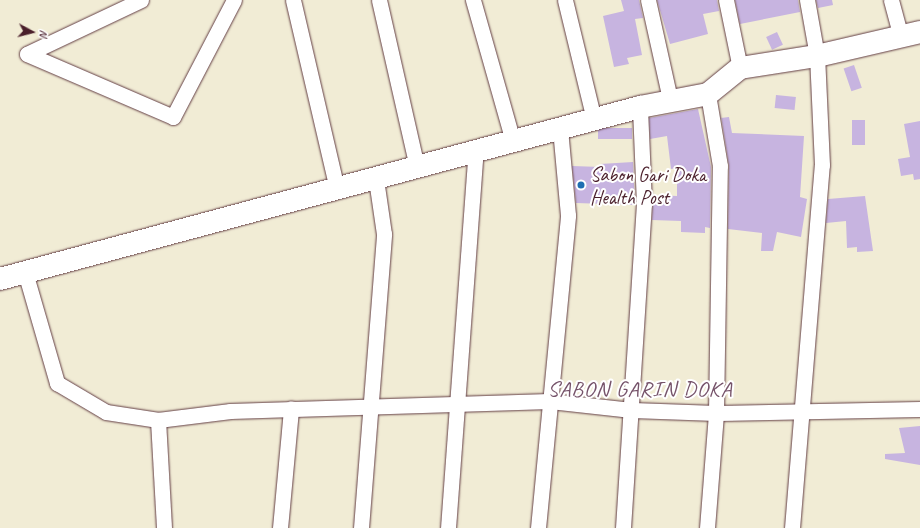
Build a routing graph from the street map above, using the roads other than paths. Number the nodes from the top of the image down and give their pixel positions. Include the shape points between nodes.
1 (141, 0) edge
2 (234, 0) edge
3 (293, 0) edge
4 (379, 0) edge
5 (473, 0) edge
6 (565, 0) edge
7 (648, 0) edge
8 (726, 0) edge
9 (807, 0) edge
10 (891, 0) edge
11 (910, 34) edge
12 (817, 56) junction
13 (740, 68) junction
14 (708, 94) junction
15 (670, 99) junction
16 (640, 107) junction
17 (594, 120) junction
18 (560, 129) junction
19 (514, 141) junction
20 (476, 151) junction
21 (417, 167) junction
22 (376, 178) junction
23 (337, 189) junction
24 (25, 272) junction
25 (0, 279) edge
26 (550, 401) junction
27 (458, 404) junction
28 (372, 407) junction
29 (291, 409) junction
30 (920, 409) edge
31 (632, 410) junction
32 (801, 410) junction
33 (716, 413) junction
34 (158, 420) junction
35 (164, 528) edge
36 (280, 528) edge
37 (361, 528) edge
38 (448, 528) edge
39 (538, 528) edge
40 (623, 528) edge
41 (707, 528) edge
42 (792, 528) edge

1 - 2 street via 27,54 173,116
3 - 23 street
4 - 21 street
5 - 19 street
6 - 17 street
7 - 15 street
8 - 13 street
9 - 12 street
10 - 11 street
11 - 12 highway
12 - 13 highway
12 - 32 street via 822,165
13 - 14 highway
14 - 15 highway
14 - 33 street via 720,166
15 - 16 highway
16 - 17 highway
16 - 31 street via 644,204
17 - 18 highway
18 - 19 highway
18 - 26 street via 568,215
19 - 20 highway
20 - 21 highway
20 - 27 street
21 - 22 highway
22 - 23 highway
22 - 28 street via 384,234
23 - 24 highway
24 - 25 highway
24 - 34 street via 57,383 106,412
26 - 27 street
26 - 31 street
26 - 39 street
27 - 28 street
27 - 38 street
28 - 29 street
28 - 37 street
29 - 34 street via 230,411
29 - 36 street
30 - 32 street
31 - 33 street
31 - 40 street
32 - 33 street
32 - 42 street
33 - 41 street
34 - 35 street

